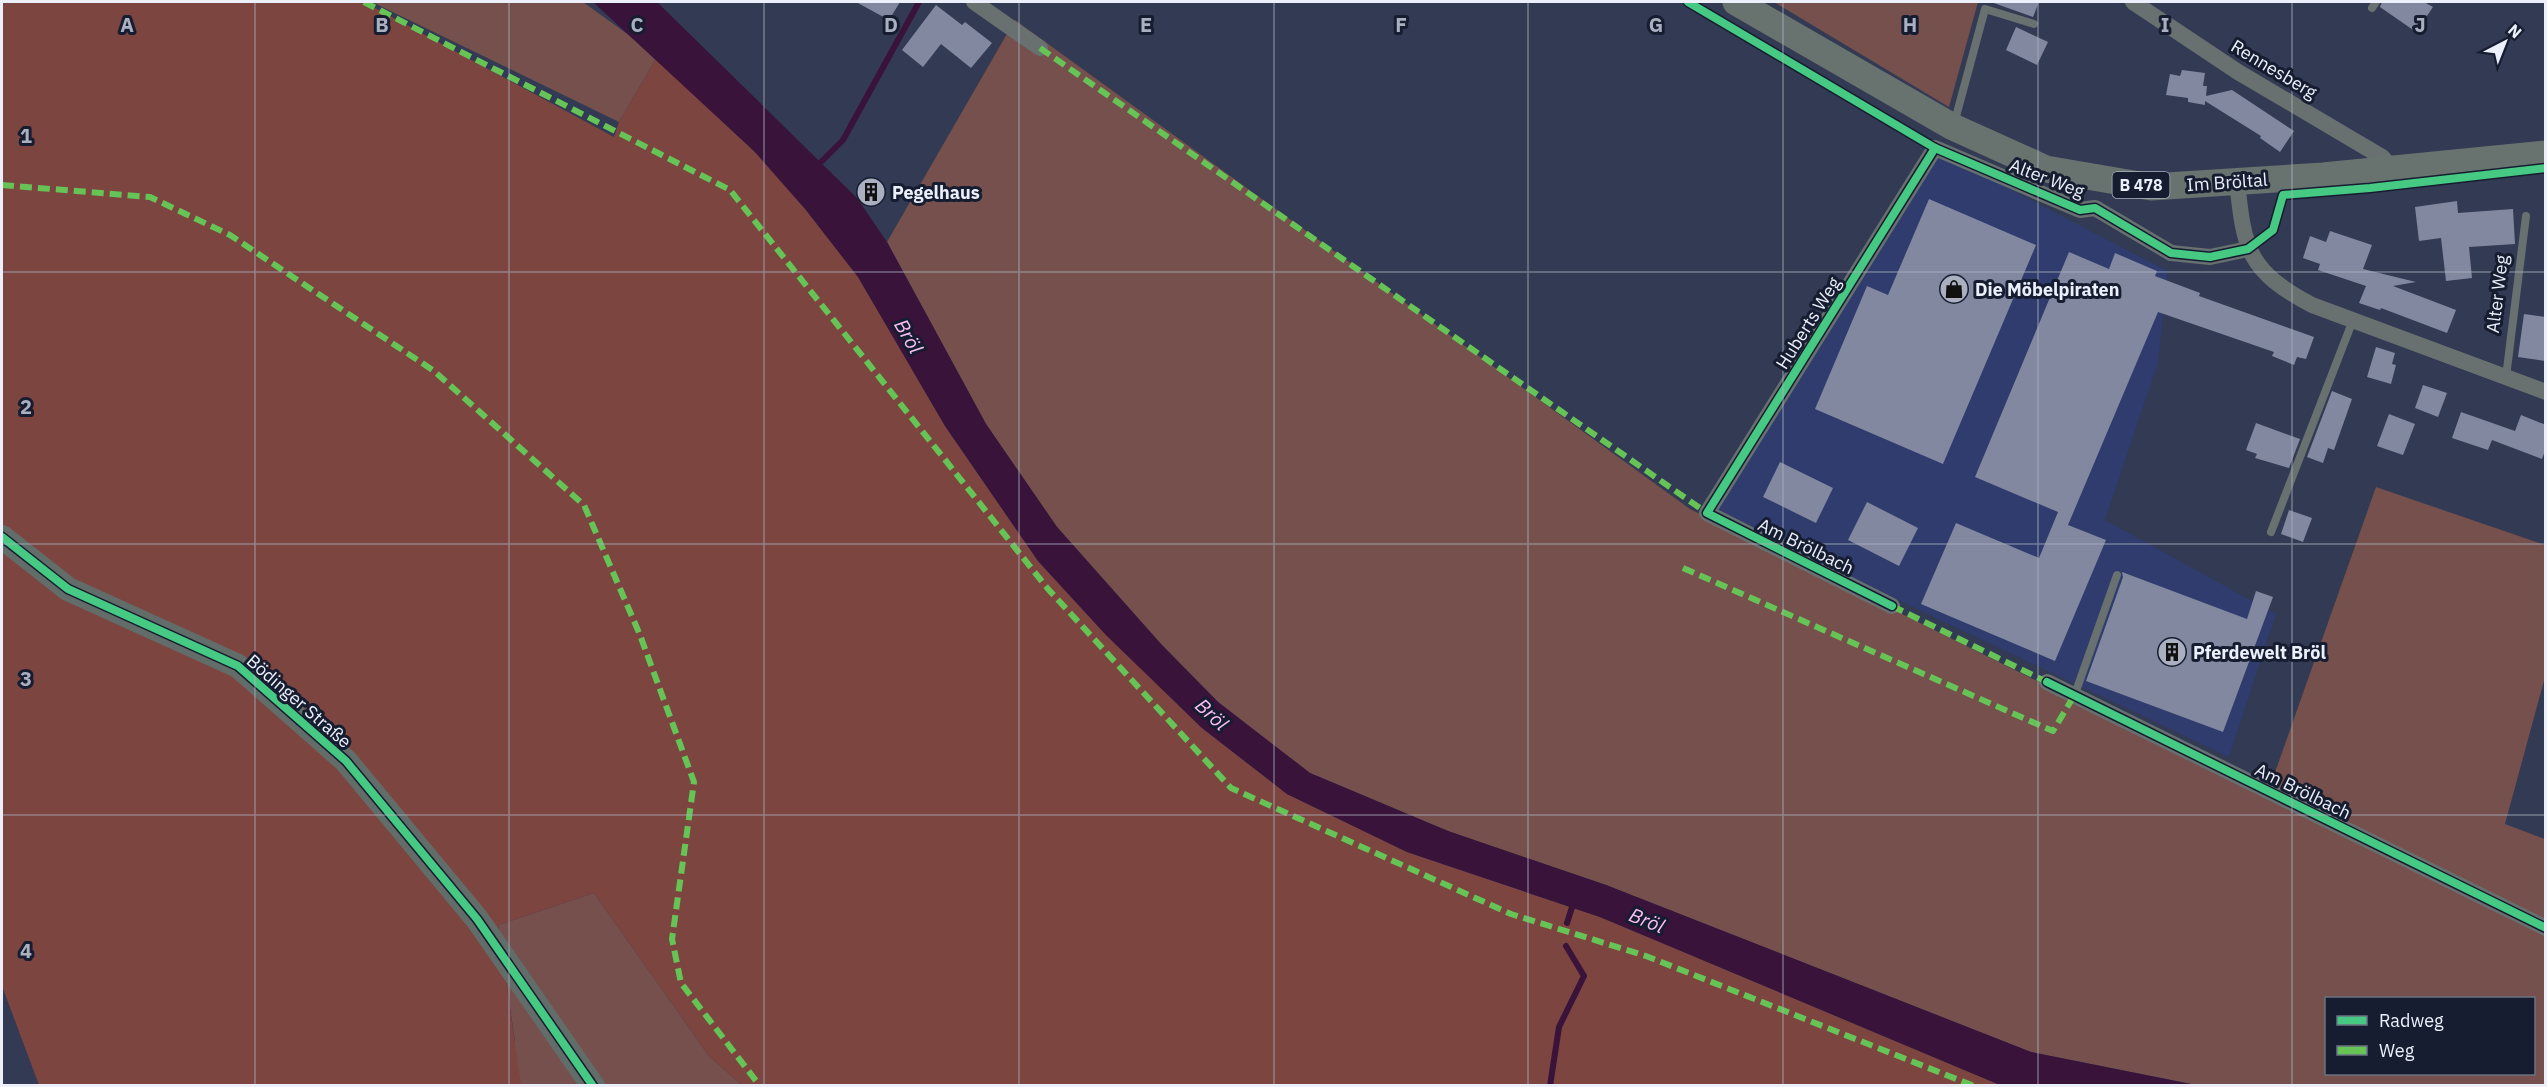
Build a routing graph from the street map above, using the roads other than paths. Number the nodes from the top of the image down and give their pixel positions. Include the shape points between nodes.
1 (974, 2) edge
2 (1736, 2) edge
3 (2133, 2) edge
4 (2034, 24) dead end
5 (1040, 48) dead end
6 (1953, 127) junction
7 (1935, 148) joint
8 (2546, 154) edge
9 (2394, 170) junction
10 (2237, 181) junction
11 (2526, 216) dead end
12 (2248, 249) junction
13 (2353, 320) junction
14 (2506, 378) junction
15 (2546, 392) edge
16 (1707, 513) joint
17 (2271, 532) dead end
18 (2, 537) edge
19 (2116, 575) dead end
20 (1892, 606) dead end
21 (2047, 682) dead end
22 (2074, 694) junction
23 (2546, 928) edge
24 (593, 1086) edge

1 - 5 street
2 - 6 main road, Im Bröltal / B 478
3 - 9 street, Rennesberg via 2238,72 2382,157
4 - 6 lane via 1985,9
6 - 10 main road, Im Bröltal / B 478 via 2046,169 2151,187
7 - 12 street, Alter Weg via 2080,210 2095,208 2171,253 2210,257
7 - 16 street, Huberts Weg
8 - 9 main road, Im Bröltal / B 478
9 - 10 main road, Im Bröltal / B 478
10 - 12 street
11 - 14 lane, Alter Weg
12 - 13 street via 2266,274 2285,290
13 - 14 street
13 - 17 lane
14 - 15 street
16 - 20 street, Am Brölbach
18 - 24 street, Bödinger Straße via 68,589 238,666 346,761 477,919
19 - 22 lane
21 - 22 street, Am Brölbach
22 - 23 street, Am Brölbach

